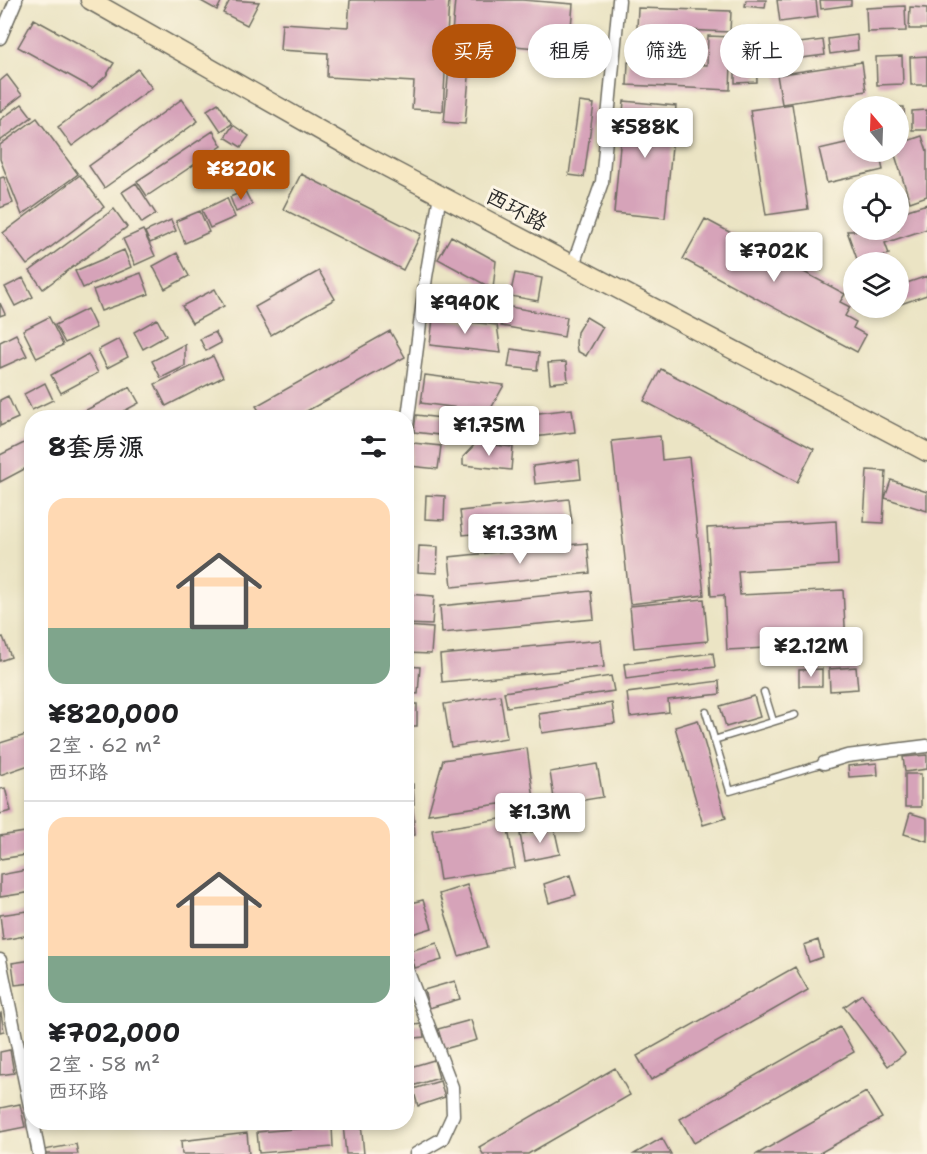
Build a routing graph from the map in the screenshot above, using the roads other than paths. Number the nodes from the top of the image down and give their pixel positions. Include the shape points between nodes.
1 (16, 0) edge
2 (90, 0) edge
3 (619, 0) edge
4 (0, 38) edge
5 (440, 195) junction
6 (573, 265) junction
7 (409, 410) edge
8 (927, 452) edge
9 (764, 692) dead end
10 (706, 712) dead end
11 (795, 715) dead end
12 (773, 722) junction
13 (714, 740) junction
14 (927, 746) edge
15 (824, 763) joint
16 (0, 960) edge
17 (414, 988) edge
18 (24, 1077) edge
19 (34, 1130) edge
20 (39, 1154) edge
21 (416, 1154) edge

1 - 4 street
2 - 5 street, 西环路
3 - 6 street via 602,182
5 - 6 street, 西环路
5 - 7 street
6 - 8 street, 西环路
9 - 12 lane
10 - 13 lane
11 - 12 lane
12 - 13 lane
13 - 15 lane via 730,791
14 - 15 street via 847,756
16 - 18 street
17 - 21 street via 452,1087 453,1115 442,1139
19 - 20 street

